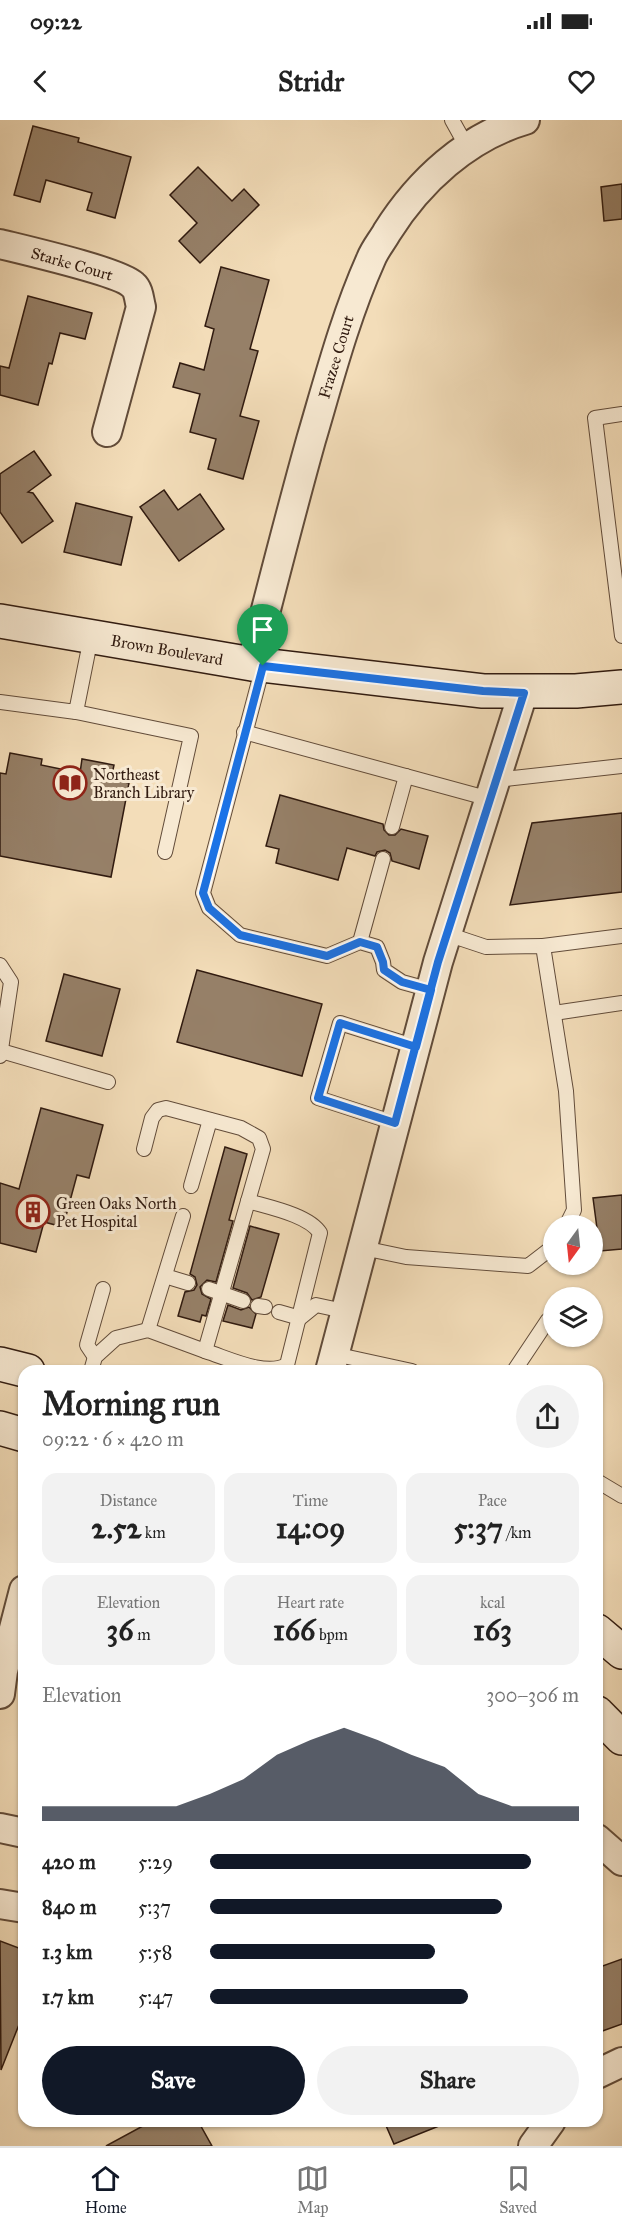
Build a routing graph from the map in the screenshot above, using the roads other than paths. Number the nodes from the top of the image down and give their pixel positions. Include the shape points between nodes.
1 (452, 120) edge
2 (525, 120) edge
3 (467, 147) junction
4 (0, 244) edge
5 (622, 414) edge
6 (107, 432) dead end
7 (619, 590) edge
8 (0, 621) edge
9 (622, 636) edge
10 (92, 637) junction
11 (258, 665) junction
12 (622, 687) edge
13 (524, 693) junction
14 (0, 702) edge
15 (76, 712) junction
16 (244, 732) junction
17 (622, 766) edge
18 (406, 776) junction
19 (493, 789) junction
20 (392, 827) dead end
21 (165, 852) dead end
22 (383, 858) dead end
23 (447, 934) junction
24 (622, 936) edge
25 (360, 942) junction
26 (543, 946) junction
27 (0, 965) edge
28 (431, 990) junction
29 (622, 1003) edge
30 (554, 1013) junction
31 (416, 1047) junction
32 (0, 1054) edge
33 (108, 1082) dead end
34 (210, 1120) junction
35 (395, 1123) junction
36 (144, 1149) dead end
37 (191, 1186) dead end
38 (248, 1201) junction
39 (572, 1215) edge
40 (183, 1216) dead end
41 (363, 1248) junction
42 (543, 1254) edge
43 (165, 1275) junction
44 (188, 1282) dead end
45 (103, 1289) dead end
46 (215, 1291) junction
47 (243, 1301) dead end
48 (344, 1311) junction
49 (279, 1312) dead end
50 (300, 1317) junction
51 (543, 1328) edge
52 (148, 1330) junction
53 (205, 1351) junction
54 (332, 1363) edge
55 (0, 1364) edge
56 (93, 1364) edge
57 (248, 1365) edge
58 (287, 1365) edge
59 (352, 1365) edge
60 (518, 1365) edge
61 (18, 1368) edge
62 (0, 1428) edge
63 (18, 1433) edge
64 (603, 1485) edge
65 (622, 1496) edge
66 (18, 1613) edge
67 (603, 1636) edge
68 (622, 1652) edge
69 (0, 1694) edge
70 (603, 1719) edge
71 (622, 1738) edge
72 (0, 1828) edge
73 (18, 1832) edge
74 (603, 1844) edge
75 (622, 1861) edge
76 (0, 1904) edge
77 (18, 1907) edge
78 (622, 2062) edge
79 (603, 2071) edge
80 (547, 2127) edge
81 (533, 2146) edge

1 - 3 lane
2 - 3 street, Frazee Court via 502,127
3 - 11 street, Frazee Court via 438,169 401,210 372,257 341,334 291,511
4 - 6 street, Starke Court via 111,274 133,285 139,295 141,307
5 - 7 lane via 595,418
7 - 9 lane
8 - 10 street, Brown Boulevard
10 - 11 street, Brown Boulevard
10 - 15 lane
11 - 13 street, Brown Boulevard
11 - 16 lane
12 - 13 street, Brown Boulevard
13 - 19 street
14 - 15 lane
15 - 21 lane via 191,736
16 - 18 lane
16 - 25 lane via 203,893 209,908 240,935 327,956
17 - 19 lane
18 - 19 lane
18 - 20 lane
19 - 23 street
22 - 25 lane
23 - 26 lane via 486,947
23 - 28 street
24 - 26 lane
25 - 28 lane via 377,947 384,970 402,982
26 - 30 lane
27 - 32 lane via 11,981
28 - 31 street
29 - 30 lane
30 - 39 lane via 566,1091
31 - 35 street
31 - 35 lane via 340,1023 318,1098
32 - 33 lane
34 - 36 lane via 166,1108 158,1110
34 - 37 lane
34 - 38 lane via 241,1128 259,1138 263,1149
35 - 41 street
38 - 46 lane
38 - 50 lane via 306,1220 320,1233
40 - 43 lane
41 - 42 lane via 406,1257 528,1266
41 - 48 street
43 - 44 lane
43 - 52 lane
45 - 56 lane via 87,1345
46 - 47 lane
46 - 53 lane
48 - 50 lane via 316,1305
48 - 54 street
49 - 50 lane
50 - 58 lane
51 - 60 lane
52 - 53 lane
52 - 56 lane via 116,1338
53 - 57 lane
54 - 59 lane
55 - 61 street
62 - 63 street
64 - 65 lane
66 - 69 street
67 - 68 street
70 - 71 street
72 - 73 street
74 - 75 street
76 - 77 street
78 - 79 street
80 - 81 street

